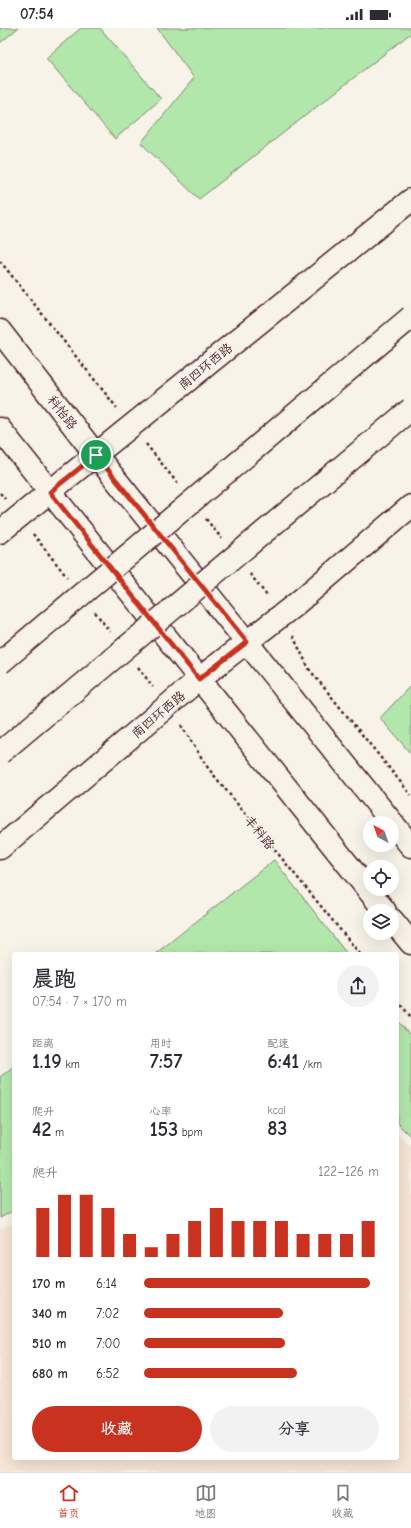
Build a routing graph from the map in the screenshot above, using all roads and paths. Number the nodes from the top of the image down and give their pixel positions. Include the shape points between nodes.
1 (411, 200) edge
2 (411, 317) edge
3 (0, 331) edge
4 (411, 409) edge
5 (0, 429) edge
6 (96, 455) junction
7 (50, 492) junction
8 (411, 506) edge
9 (0, 532) edge
10 (282, 614) junction
11 (247, 642) junction
12 (0, 663) edge
13 (199, 679) junction
14 (168, 706) junction
15 (0, 753) edge
16 (411, 795) edge
17 (411, 846) edge
18 (0, 848) edge
19 (379, 904) edge
20 (399, 928) edge
21 (411, 943) edge
22 (358, 952) edge
23 (399, 1002) edge
24 (411, 1017) edge

1 - 6 main road, 南四环西路
2 - 12 main road, bridge
3 - 6 main road, 科怡路
4 - 15 main road, bridge
5 - 7 main road
6 - 7 main road, 南四环西路
6 - 11 main road, 科怡路
7 - 9 main road, 南四环西路
7 - 13 main road
8 - 10 main road, 南四环西路
10 - 11 main road, 南四环西路
10 - 16 path via 309,669
11 - 13 main road, 南四环西路
11 - 17 main road
13 - 14 main road, 南四环西路
13 - 19 main road
14 - 18 main road, 南四环西路
14 - 22 path, 丰科路 via 208,768
20 - 21 main road
23 - 24 path

